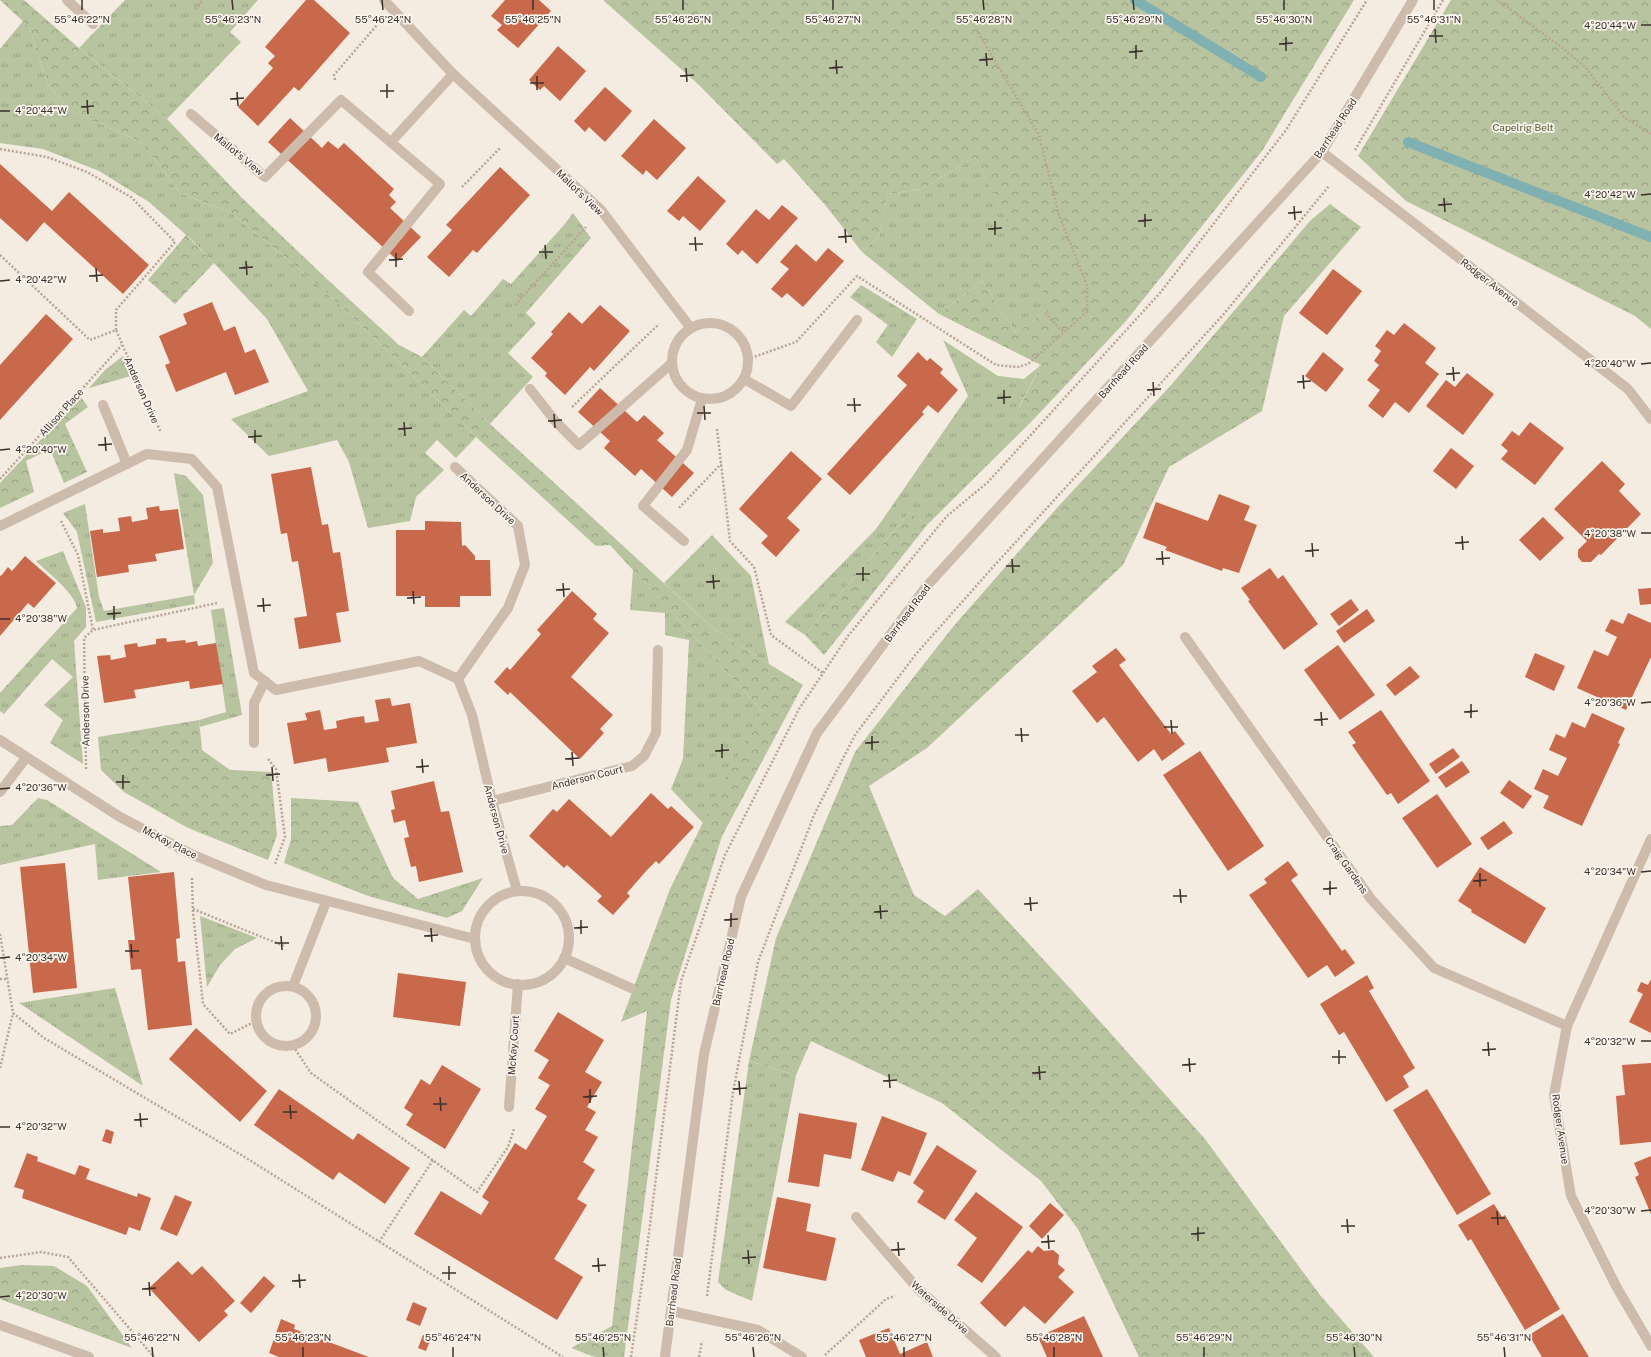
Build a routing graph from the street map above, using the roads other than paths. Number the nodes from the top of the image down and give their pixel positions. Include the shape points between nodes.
1 (67, 0) edge
2 (384, 0) edge
3 (1413, 0) edge
4 (93, 24) dead end
5 (453, 74) junction
6 (191, 114) dead end
7 (391, 142) junction
8 (1322, 152) junction
9 (409, 311) dead end
10 (857, 320) dead end
11 (690, 327) junction
12 (672, 363) junction
13 (744, 379) junction
14 (530, 389) dead end
15 (702, 399) junction
16 (103, 405) dead end
17 (1651, 419) edge
18 (127, 464) junction
19 (455, 467) dead end
20 (0, 526) edge
21 (684, 541) dead end
22 (1185, 637) dead end
23 (658, 650) dead end
24 (458, 679) junction
25 (265, 681) junction
26 (0, 740) edge
27 (254, 743) road end
28 (26, 758) junction
29 (0, 792) edge
30 (492, 801) junction
31 (1651, 839) edge
32 (517, 891) junction
33 (326, 902) junction
34 (475, 939) junction
35 (564, 958) junction
36 (518, 984) junction
37 (293, 986) junction
38 (631, 988) dead end
39 (1567, 1026) junction
40 (509, 1107) road end
41 (856, 1217) dead end
42 (671, 1311) junction
43 (0, 1325) edge
44 (1651, 1346) edge
45 (90, 1357) edge
46 (665, 1357) edge
47 (802, 1357) edge
48 (996, 1357) edge

1 - 4 street
2 - 5 street, Mallot's View
3 - 8 street, Barrhead Road
5 - 7 street
5 - 11 street, Mallot's View via 601,210
6 - 7 street, Mallot's View via 265,177 341,100
7 - 9 street via 440,184 368,272
8 - 17 street, Rodger Avenue via 1628,389
8 - 42 street, Barrhead Road via 926,587 817,733 741,897 704,1054
10 - 13 street via 791,406
11 - 12 street via 672,351
11 - 13 street via 710,322 724,324 735,331 743,341 748,354 748,367
12 - 14 street via 579,445 556,422
12 - 15 street via 674,375 681,386 690,394
13 - 15 street via 737,389 726,396
15 - 21 street via 687,450 643,506
16 - 18 street
18 - 20 street
18 - 25 street via 147,454 192,459 217,487 254,673
19 - 24 street, Anderson Drive via 518,526 525,565 508,608
22 - 39 street, Craig Gardens via 1371,899 1434,968
23 - 30 street, Anderson Court via 656,733 644,756 632,766
24 - 25 street via 420,661 276,690
24 - 30 street, Anderson Drive via 472,715
25 - 27 street via 254,703
26 - 28 street
28 - 29 street
28 - 33 street, McKay Place via 120,817 191,854 266,885
30 - 32 street, Anderson Drive
31 - 39 street, Rodger Avenue
32 - 34 street via 504,894 482,912
32 - 35 street via 531,892 556,905 564,917 568,930 568,945
33 - 34 street, McKay Place
33 - 37 street
34 - 36 street via 478,953 493,974 504,981
35 - 36 street via 556,970 545,979 532,984
35 - 38 street
36 - 40 street, McKay Court
37 - 37 street via 310,997 315,1006 315,1026 303,1042 283,1047 265,1039 259,1031 256,1011 259,1002 273,988
39 - 44 street, Rodger Avenue via 1554,1095 1571,1196 1616,1286
41 - 48 street, Waterside Drive via 918,1288
42 - 46 street, Barrhead Road
42 - 47 street via 758,1330
43 - 45 street

